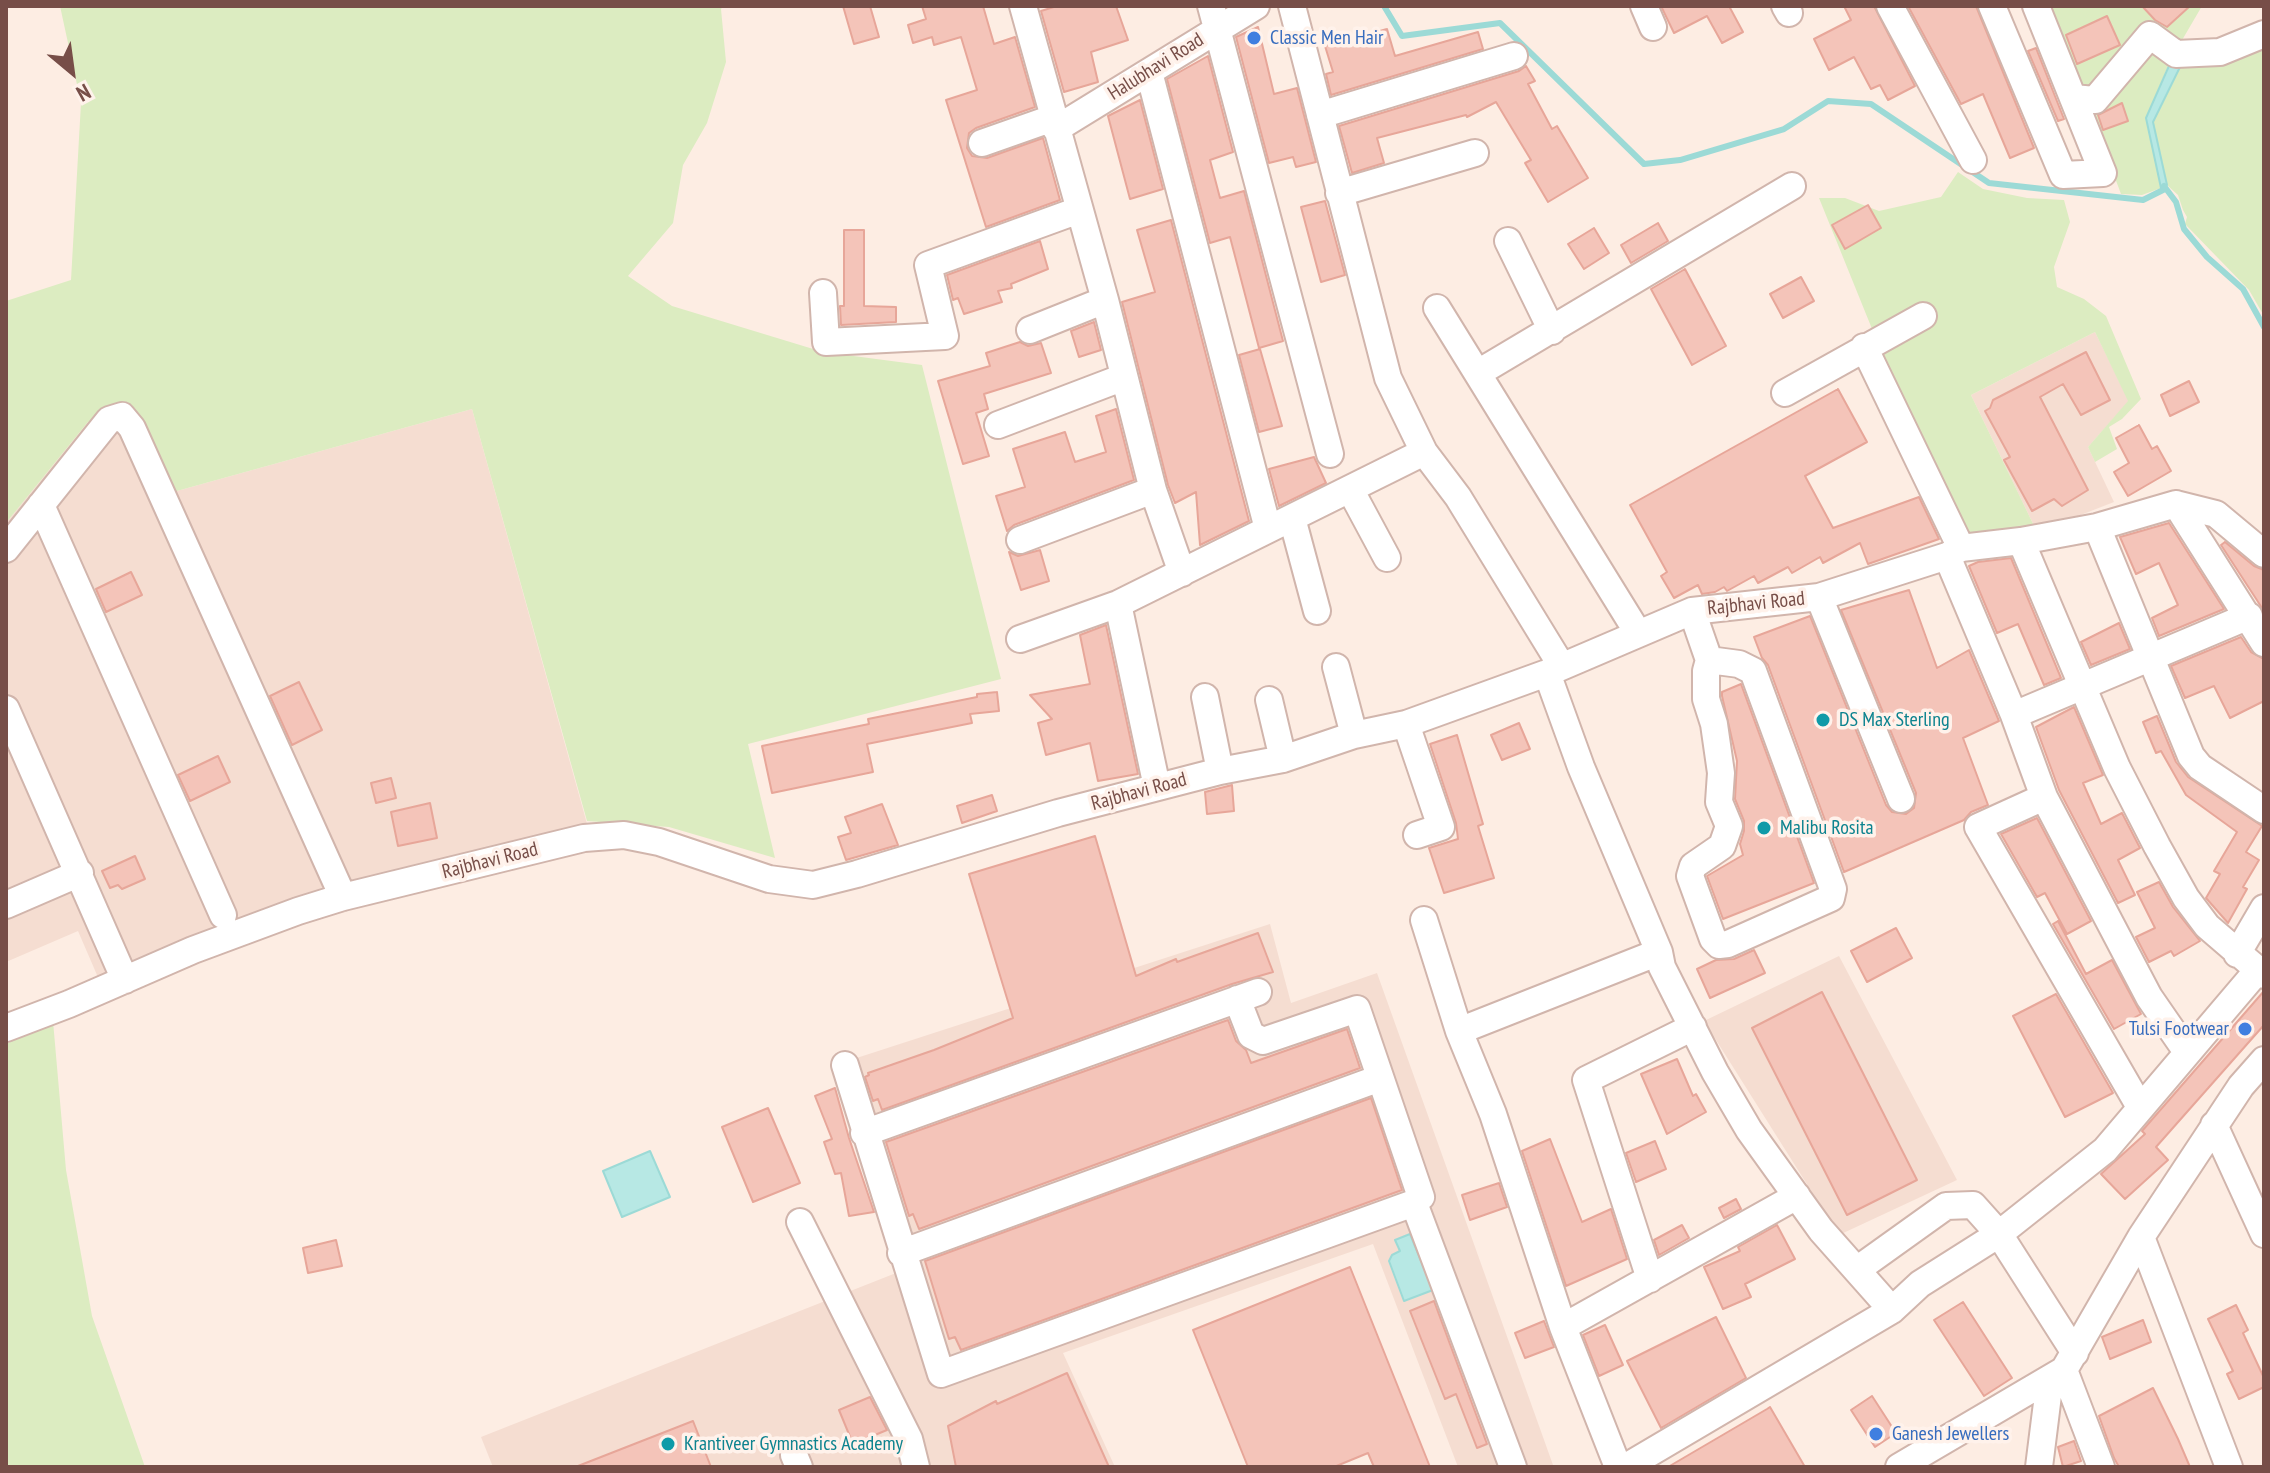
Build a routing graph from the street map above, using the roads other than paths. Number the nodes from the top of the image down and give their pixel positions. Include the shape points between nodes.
1 (1023, 6) edge
2 (1256, 6) edge
3 (1292, 6) edge
4 (1890, 6) edge
5 (1992, 6) edge
6 (2036, 6) edge
7 (1214, 17) edge
8 (2264, 34) edge
9 (1514, 56) dead end
10 (1149, 72) junction
11 (2073, 98) junction
12 (1320, 115) junction
13 (1055, 123) junction
14 (982, 143) dead end
15 (1475, 153) dead end
16 (1973, 160) dead end
17 (1792, 186) dead end
18 (1339, 193) junction
19 (1079, 210) junction
20 (1508, 241) dead end
21 (823, 293) dead end
22 (1105, 300) junction
23 (1437, 308) dead end
24 (1923, 316) dead end
25 (1030, 330) dead end
26 (1552, 331) junction
27 (1864, 347) junction
28 (1478, 373) junction
29 (1124, 377) junction
30 (1785, 393) dead end
31 (998, 425) dead end
32 (1424, 452) junction
33 (1330, 454) dead end
34 (1153, 490) junction
35 (1351, 491) junction
36 (2176, 504) junction
37 (41, 505) junction
38 (1280, 524) junction
39 (2097, 527) junction
40 (1020, 540) dead end
41 (2021, 541) junction
42 (6, 549) edge
43 (1954, 552) junction
44 (2264, 554) edge
45 (1387, 558) dead end
46 (1182, 573) junction
47 (1819, 597) junction
48 (1118, 604) junction
49 (1317, 611) dead end
50 (1692, 611) junction
51 (2249, 616) junction
52 (1638, 633) junction
53 (1020, 639) dead end
54 (2264, 643) edge
55 (2151, 657) junction
56 (1709, 660) junction
57 (1336, 667) dead end
58 (1554, 669) junction
59 (2083, 687) junction
60 (1205, 697) dead end
61 (1269, 700) dead end
62 (6, 709) edge
63 (2014, 715) junction
64 (1406, 724) junction
65 (1354, 735) junction
66 (1283, 759) junction
67 (1220, 771) junction
68 (1157, 787) junction
69 (2044, 797) junction
70 (1901, 799) dead end
71 (2264, 810) edge
72 (1417, 835) dead end
73 (80, 873) junction
74 (343, 897) junction
75 (6, 905) edge
76 (2264, 908) edge
77 (223, 915) dead end
78 (1424, 920) dead end
79 (1659, 952) junction
80 (2253, 966) edge
81 (125, 980) junction
82 (1693, 1027) junction
83 (6, 1028) edge
84 (1459, 1031) junction
85 (2187, 1052) junction
86 (2264, 1060) edge
87 (845, 1065) dead end
88 (1380, 1078) junction
89 (2140, 1107) junction
90 (2214, 1125) junction
91 (864, 1133) junction
92 (1797, 1196) junction
93 (1414, 1203) junction
94 (800, 1222) dead end
95 (1999, 1234) junction
96 (2264, 1234) edge
97 (2141, 1237) junction
98 (901, 1253) junction
99 (1858, 1269) junction
100 (1650, 1279) junction
101 (1892, 1310) junction
102 (1563, 1327) junction
103 (2063, 1367) junction
104 (916, 1467) edge
105 (1513, 1467) edge
106 (1618, 1467) edge
107 (1626, 1467) edge
108 (1899, 1467) edge
109 (2039, 1467) edge
110 (2101, 1467) edge
111 (2229, 1467) edge

1 - 13 street
2 - 7 street, Halubhavi Road
3 - 12 street
4 - 16 street
5 - 11 street via 2063,175 2103,173
6 - 11 street
7 - 10 street, Halubhavi Road
7 - 33 street
8 - 11 street via 2220,52 2176,54 2150,35 2095,100
9 - 12 street
10 - 13 street, Halubhavi Road
10 - 38 street
12 - 18 street
13 - 14 street, Halubhavi Road
13 - 19 street
15 - 18 street
17 - 26 street
18 - 32 street via 1388,378
19 - 21 street via 928,265 945,336 826,342
19 - 22 street
20 - 26 street
22 - 25 street
22 - 29 street
23 - 28 street
24 - 27 street
26 - 28 street
27 - 30 street
27 - 43 street
28 - 52 street
29 - 31 street
29 - 34 street
32 - 35 street
32 - 58 street via 1458,497
34 - 40 street
34 - 46 street
35 - 38 street
35 - 45 street
36 - 39 street, Rajbhavi Road
36 - 44 street via 2216,514
36 - 51 street
37 - 42 street
37 - 74 street via 109,420 122,416 132,428
37 - 77 street
38 - 46 street
38 - 49 street
39 - 41 street, Rajbhavi Road
39 - 55 street
41 - 43 street, Rajbhavi Road
41 - 59 street
43 - 47 street, Rajbhavi Road
43 - 63 street
46 - 48 street
47 - 50 street, Rajbhavi Road
47 - 70 street
48 - 53 street
48 - 68 street
50 - 52 street, Rajbhavi Road
50 - 56 street
51 - 54 street
51 - 55 street
52 - 58 street, Rajbhavi Road
55 - 59 street
55 - 71 street via 2195,762
56 - 56 street via 1753,671 1833,889 1831,898 1719,945 1690,876 1693,866 1722,846 1729,826 1719,802 1721,773 1706,699
57 - 65 street
58 - 64 street, Rajbhavi Road
58 - 79 street via 1587,781
59 - 63 street
59 - 80 street via 2117,768 2186,898 2207,926
60 - 67 street
61 - 66 street
62 - 73 street
63 - 69 street
64 - 65 street, Rajbhavi Road
64 - 72 street via 1441,827
65 - 66 street, Rajbhavi Road
66 - 67 street, Rajbhavi Road
67 - 68 street, Rajbhavi Road
68 - 74 street, Rajbhavi Road via 813,885 769,879 624,835 584,838
69 - 85 street via 2149,997
69 - 89 street via 1978,827
73 - 75 street
73 - 81 street
74 - 81 street, Rajbhavi Road
76 - 80 street
78 - 84 street
79 - 82 street
79 - 84 street
80 - 85 street
81 - 83 street, Rajbhavi Road
82 - 92 street via 1749,1130
82 - 100 street via 1586,1080
84 - 102 street via 1493,1114
85 - 89 street
86 - 90 street
87 - 91 street
88 - 91 street via 1357,1009 1263,1041 1251,1035 1248,995
88 - 93 street via 1421,1197
88 - 98 street
89 - 95 street via 2105,1150
90 - 96 street
90 - 97 street
91 - 98 street
92 - 99 street
92 - 100 street
93 - 98 street via 941,1374
93 - 105 street
94 - 104 street via 909,1439
95 - 99 street via 1973,1205 1946,1206
95 - 101 street via 1920,1284
95 - 103 street
97 - 103 street
97 - 111 street
99 - 101 street
100 - 102 street
101 - 107 street
102 - 106 street
103 - 108 street
103 - 109 street
103 - 110 street

